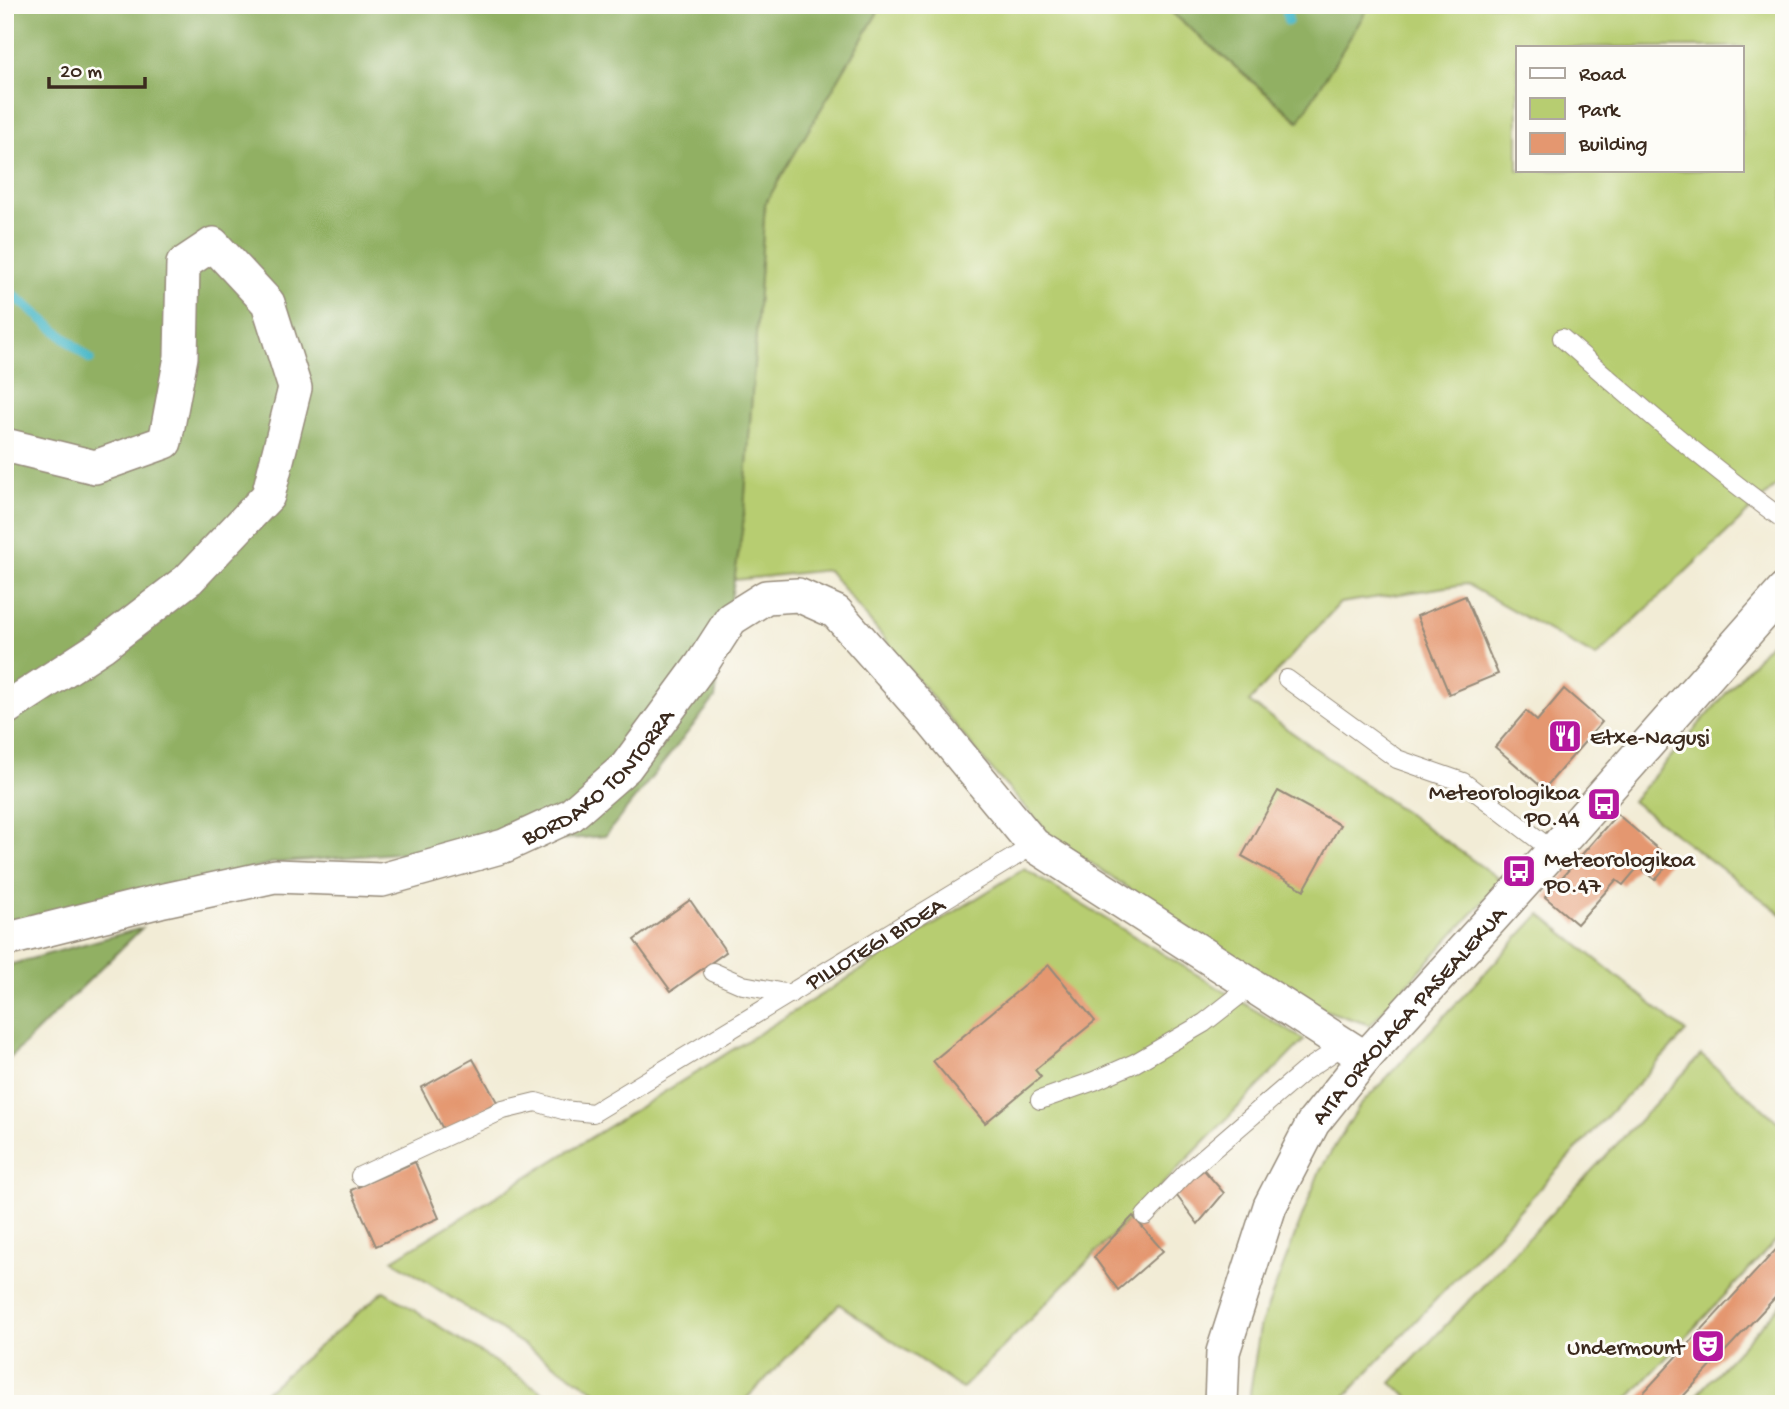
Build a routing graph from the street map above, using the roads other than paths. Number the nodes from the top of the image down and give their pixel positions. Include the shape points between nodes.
1 (1562, 338) dead end
2 (5, 445) edge
3 (1784, 520) edge
4 (1784, 590) edge
5 (1287, 679) dead end
6 (5, 709) edge
7 (1034, 845) junction
8 (1553, 851) junction
9 (5, 940) edge
10 (713, 972) dead end
11 (1251, 986) junction
12 (790, 994) junction
13 (1354, 1052) junction
14 (1040, 1100) dead end
15 (360, 1176) dead end
16 (1145, 1216) dead end
17 (1221, 1404) edge

1 - 3 lane via 1644,410
2 - 6 street via 95,467 165,442 181,357 183,264 213,244 268,303 295,388 268,496 189,579 102,646
4 - 8 street, AITA ORKOLAGA PASEALEKUA
5 - 8 lane via 1397,758 1463,782
7 - 9 street, BORDAKO TONTORRA via 836,612 798,595 766,597 731,619 626,767 571,815 504,846 382,880 275,876
7 - 11 street
7 - 12 lane, PILLOTEGI BIDEA
8 - 13 street, AITA ORKOLAGA PASEALEKUA
10 - 12 lane via 743,985
11 - 13 street
11 - 14 lane via 1204,1023 1135,1063
12 - 15 lane, PILLOTEGI BIDEA via 593,1114 536,1102 503,1110
13 - 16 lane via 1303,1072 1188,1171
13 - 17 street, AITA ORKOLAGA PASEALEKUA via 1270,1206 1223,1352

